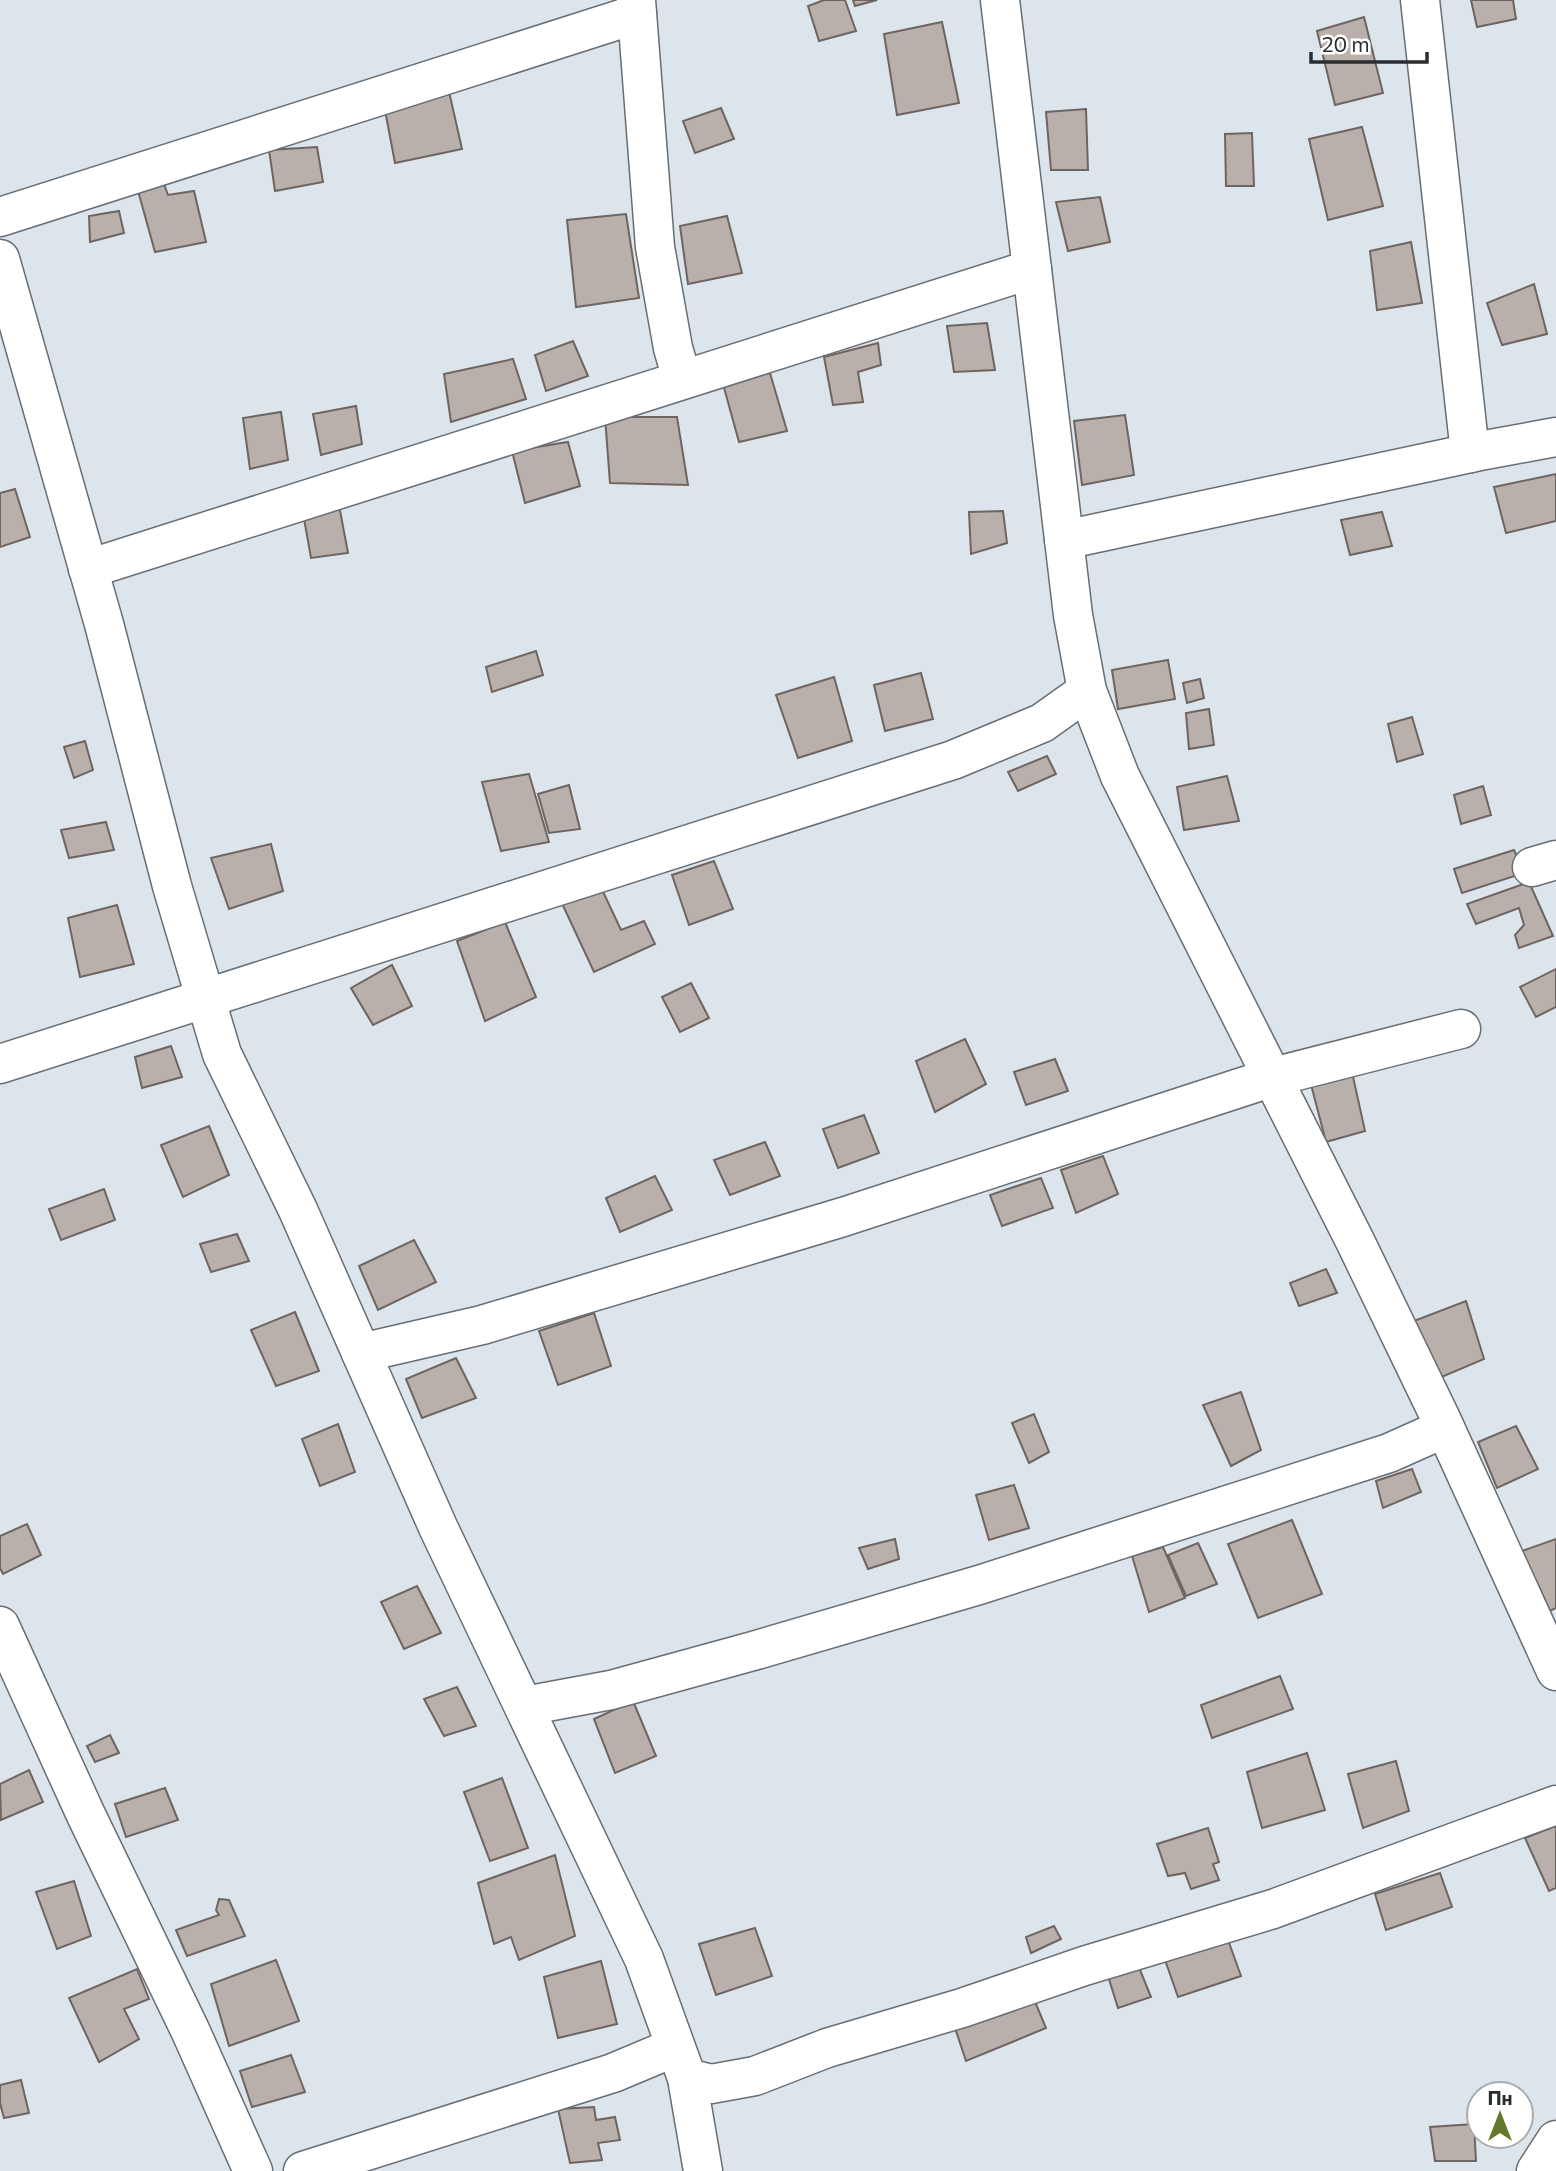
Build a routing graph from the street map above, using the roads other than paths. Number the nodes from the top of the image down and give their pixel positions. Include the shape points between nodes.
1 (1000, 0) edge
2 (1420, 0) edge
3 (636, 7) edge
4 (0, 217) edge
5 (0, 259) edge
6 (1032, 269) junction
7 (682, 379) junction
8 (1556, 437) edge
9 (1470, 453) junction
10 (1064, 540) junction
11 (88, 569) junction
12 (1087, 691) junction
13 (205, 1000) junction
14 (1461, 1029) dead end
15 (0, 1064) edge
16 (1273, 1077) junction
17 (361, 1353) junction
18 (1445, 1428) junction
19 (0, 1626) edge
20 (1556, 1671) edge
21 (525, 1706) junction
22 (1556, 1805) edge
23 (681, 2063) junction
24 (1556, 2140) edge
25 (253, 2171) edge
26 (303, 2171) edge
27 (702, 2171) edge
28 (1536, 2171) edge

1 - 6 street
2 - 9 street
3 - 4 street
3 - 7 street via 655,247
5 - 11 street
6 - 7 street
6 - 10 street
7 - 11 street
8 - 9 street
9 - 10 street
10 - 12 street
11 - 13 street
12 - 13 street via 1042,723 953,760
12 - 16 street via 1121,776
13 - 15 street
13 - 17 street via 222,1054
14 - 16 street
16 - 17 street via 842,1217 482,1325
16 - 18 street
17 - 21 street
18 - 20 street
18 - 21 street via 1389,1453 979,1585 611,1690
19 - 25 street
21 - 23 street via 644,1959
22 - 23 street via 1272,1909 827,2048 755,2077 711,2084
23 - 26 street via 613,2073
23 - 27 street
24 - 28 street

